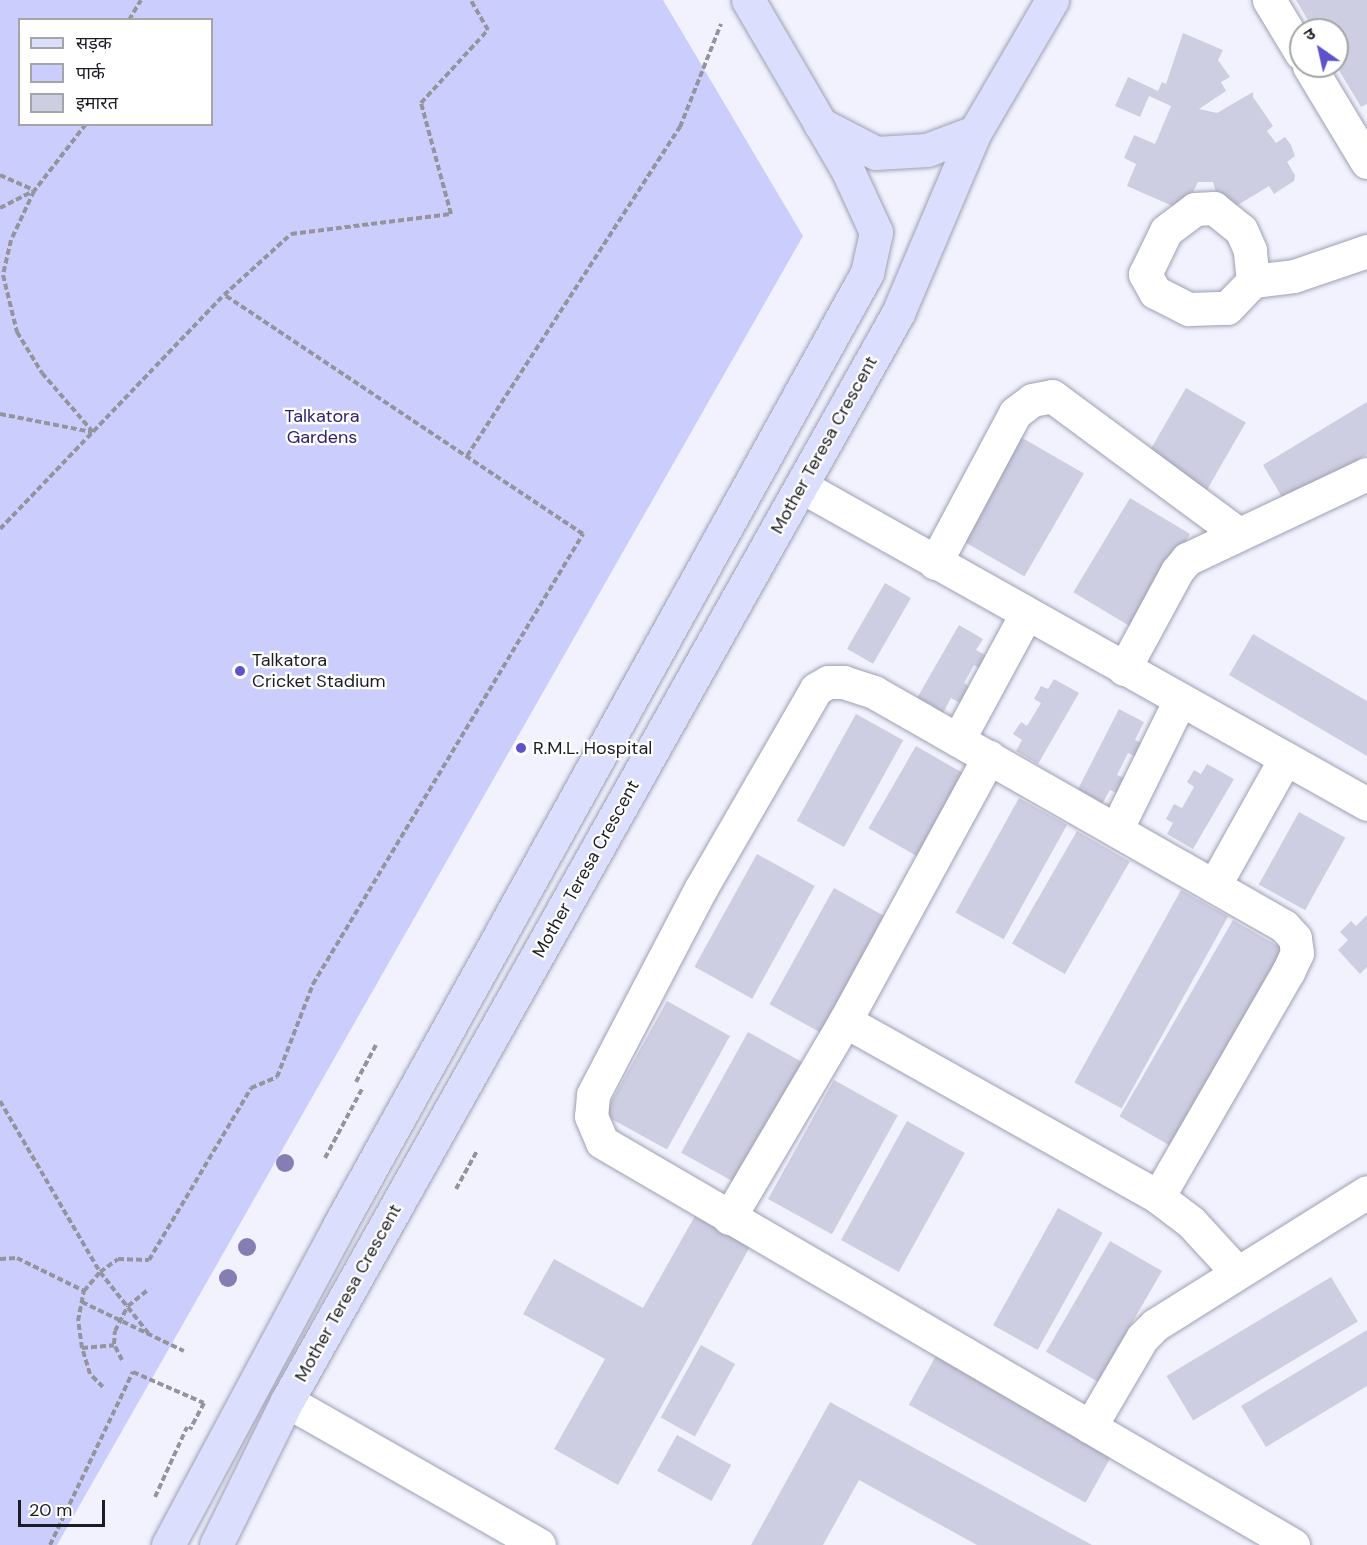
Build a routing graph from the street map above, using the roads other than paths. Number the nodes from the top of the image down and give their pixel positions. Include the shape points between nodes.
1 (748, 0) edge
2 (1052, 0) edge
3 (1269, 0) edge
4 (1289, 33) edge
5 (1316, 78) edge
6 (820, 124) junction
7 (975, 132) junction
8 (1367, 162) edge
9 (1367, 251) edge
10 (1254, 281) dead end
11 (1367, 474) edge
12 (801, 486) junction
13 (1237, 532) junction
14 (935, 563) junction
15 (1026, 614) junction
16 (1124, 669) junction
17 (1180, 700) junction
18 (958, 740) junction
19 (989, 757) junction
20 (1285, 759) junction
21 (1367, 804) edge
22 (1116, 830) junction
23 (1214, 886) junction
24 (845, 1021) junction
25 (1367, 1192) edge
26 (1158, 1197) junction
27 (729, 1218) junction
28 (1237, 1272) junction
29 (287, 1401) junction
30 (1090, 1428) junction
31 (168, 1545) edge
32 (216, 1545) edge
33 (538, 1545) edge
34 (1293, 1545) edge

1 - 6 main road
2 - 7 main road, Mother Teresa Crescent
3 - 4 street
5 - 8 street
6 - 7 main road via 876,153 927,150
6 - 31 main road via 848,171 876,232 867,273 340,1224
7 - 12 main road, Mother Teresa Crescent via 898,313
9 - 10 street via 1294,276
11 - 13 street
12 - 14 street
12 - 29 main road, Mother Teresa Crescent
13 - 14 street via 1052,396 1032,400 1015,413
13 - 16 street via 1203,548 1177,571
14 - 15 street
15 - 16 street
15 - 18 street
16 - 17 street
17 - 20 street
17 - 22 street
18 - 19 street
18 - 27 street via 874,692 844,682 828,682 816,689 701,888 593,1095 591,1116 602,1142
19 - 22 street
19 - 24 street
20 - 21 street
20 - 23 street
22 - 23 street
23 - 26 street via 1284,926 1295,938 1297,953
24 - 26 street
24 - 27 street
25 - 28 street
26 - 28 street via 1191,1222
27 - 30 street
28 - 30 street via 1155,1325 1142,1338
29 - 32 main road, Mother Teresa Crescent
29 - 33 street
30 - 34 street

